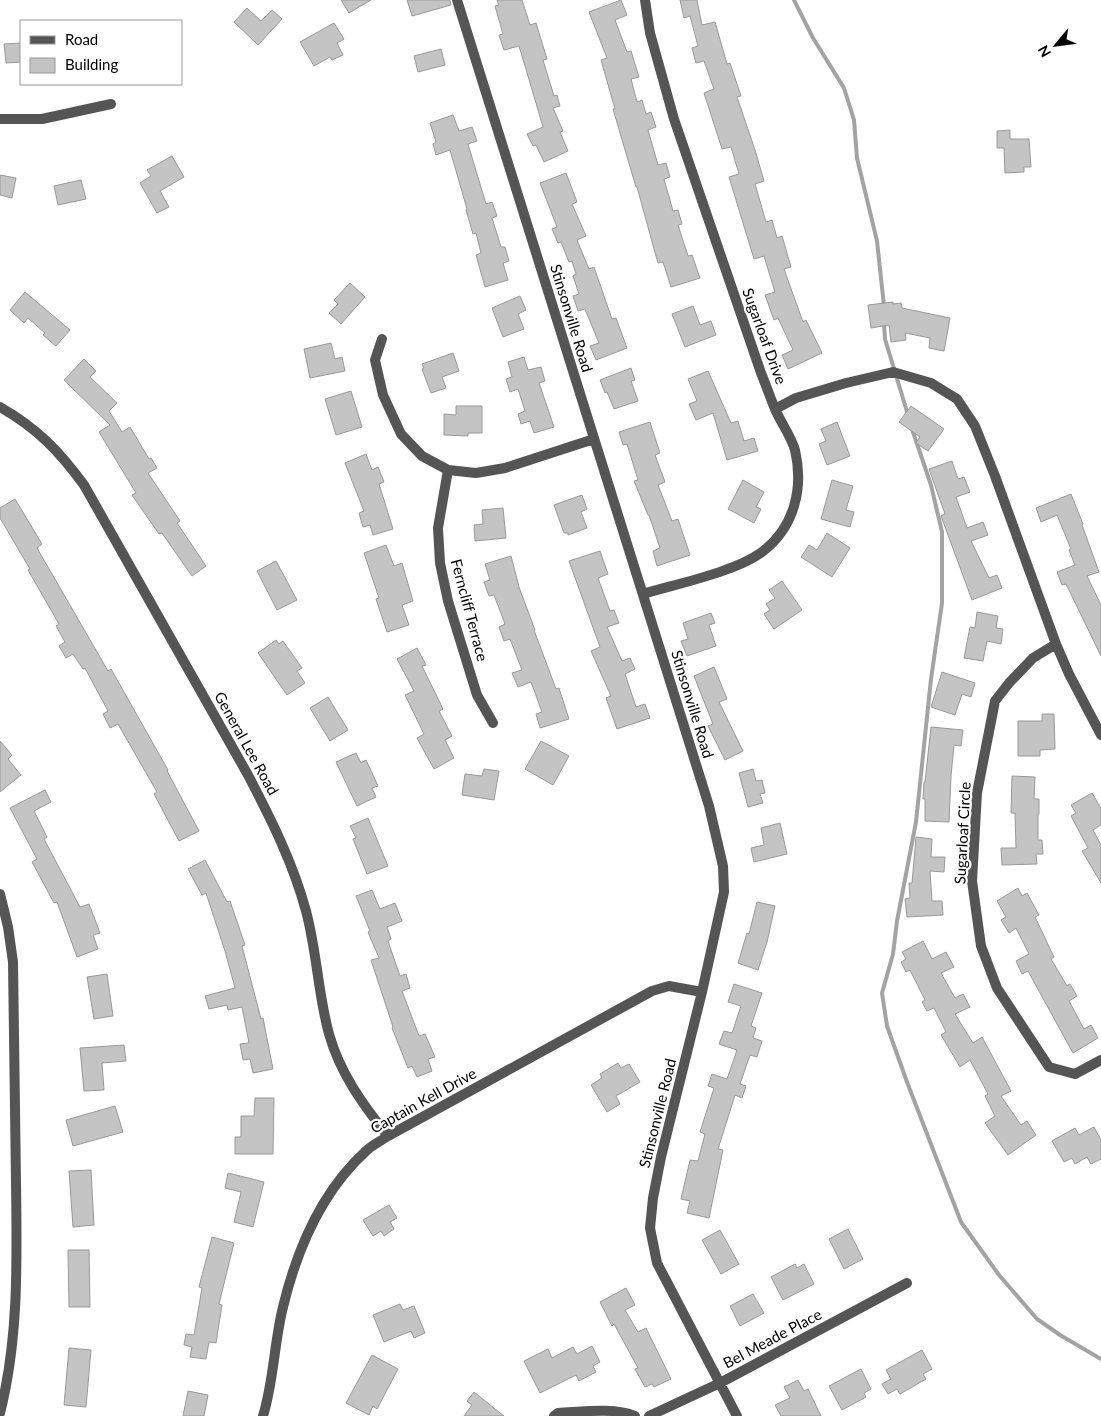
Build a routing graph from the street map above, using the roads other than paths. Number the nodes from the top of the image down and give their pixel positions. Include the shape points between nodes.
1 (457, 0) edge
2 (645, 0) edge
3 (111, 104) dead end
4 (0, 119) edge
5 (382, 339) dead end
6 (0, 407) edge
7 (776, 409) junction
8 (594, 439) junction
9 (448, 470) junction
10 (643, 594) junction
11 (1056, 644) junction
12 (493, 723) dead end
13 (1101, 735) edge
14 (0, 894) edge
15 (702, 992) junction
16 (1101, 1060) edge
17 (388, 1136) junction
18 (907, 1283) dead end
19 (720, 1383) junction
20 (0, 1413) edge
21 (263, 1416) edge
22 (554, 1416) edge
23 (635, 1416) edge
24 (648, 1416) edge
25 (738, 1416) edge

1 - 8 street, Stinsonville Road
2 - 7 street, Sugarloaf Drive via 650,33 674,119
3 - 4 street via 42,119
5 - 9 street via 376,360 383,395 401,434 422,456
6 - 17 street, General Lee Road via 50,442 84,485 248,775 273,823 306,910 335,1052 364,1106
7 - 10 street, Sugarloaf Drive via 794,450 798,471 798,494 789,522 761,553 746,561
7 - 11 street via 796,398 893,372 931,383 957,399 974,426 995,476
8 - 9 street via 505,468 476,473
8 - 10 street, Stinsonville Road
9 - 12 street, Ferncliff Terrace via 438,528 440,563 448,601 477,695
10 - 15 street, Stinsonville Road via 709,806 723,866 724,892
11 - 13 street
11 - 16 street, Sugarloaf Circle via 1034,658 995,701 977,793 972,881 981,946 997,988 1049,1067 1075,1074
14 - 20 street via 13,962 17,1259 8,1383
15 - 17 street, Captain Kell Drive via 670,986 652,991
15 - 19 street, Stinsonville Road via 661,1157 650,1228 657,1263
17 - 21 street, Captain Kell Drive via 366,1150 342,1178 306,1234 283,1308
18 - 19 street, Bel Meade Place
19 - 24 street, Bel Meade Place
19 - 25 street, Stinsonville Road
22 - 23 street via 558,1413 598,1411

